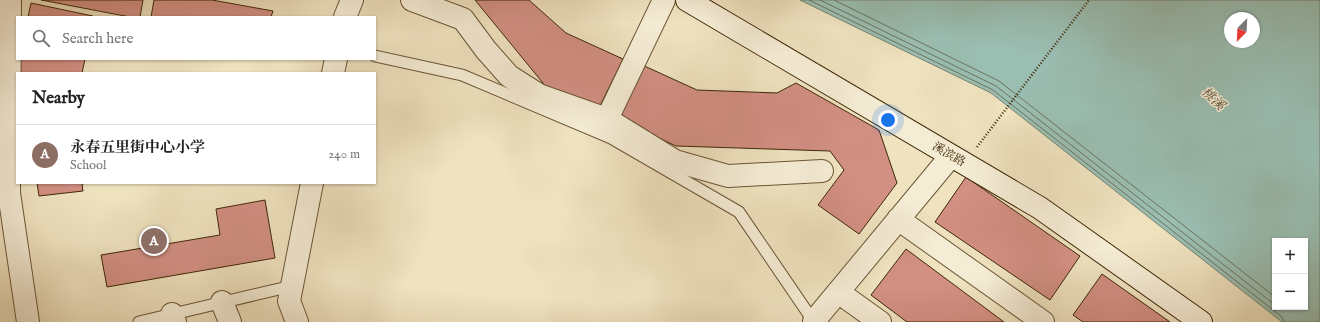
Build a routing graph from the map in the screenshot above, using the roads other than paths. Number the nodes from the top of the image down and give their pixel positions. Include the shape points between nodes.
1 (10, 0) edge
2 (352, 0) edge
3 (412, 0) edge
4 (664, 0) edge
5 (688, 0) edge
6 (345, 16) edge
7 (5, 29) edge
8 (376, 56) edge
9 (336, 60) edge
10 (333, 72) edge
11 (5, 98) edge
12 (607, 119) junction
13 (958, 160) junction
14 (822, 171) dead end
15 (312, 184) edge
16 (898, 219) junction
17 (292, 286) junction
18 (838, 292) junction
19 (222, 302) junction
20 (174, 318) edge
21 (814, 321) edge
22 (28, 322) edge
23 (139, 322) edge
24 (230, 322) edge
25 (297, 322) edge
26 (880, 322) edge
27 (1043, 322) edge
28 (1201, 322) edge

1 - 7 street
2 - 6 street
3 - 12 street via 463,19 509,76 539,95
4 - 12 street
5 - 13 street, 溪滨路
7 - 11 street
8 - 21 lane via 462,75 610,138 739,212
9 - 10 street
11 - 22 street via 9,193
12 - 14 street via 675,161 728,176
13 - 16 street
13 - 28 street, 溪滨路 via 1040,208
15 - 17 street
16 - 18 street
16 - 27 street
17 - 19 lane
17 - 25 street via 289,301
18 - 21 street
18 - 26 street
19 - 20 lane
19 - 24 street
20 - 23 lane

